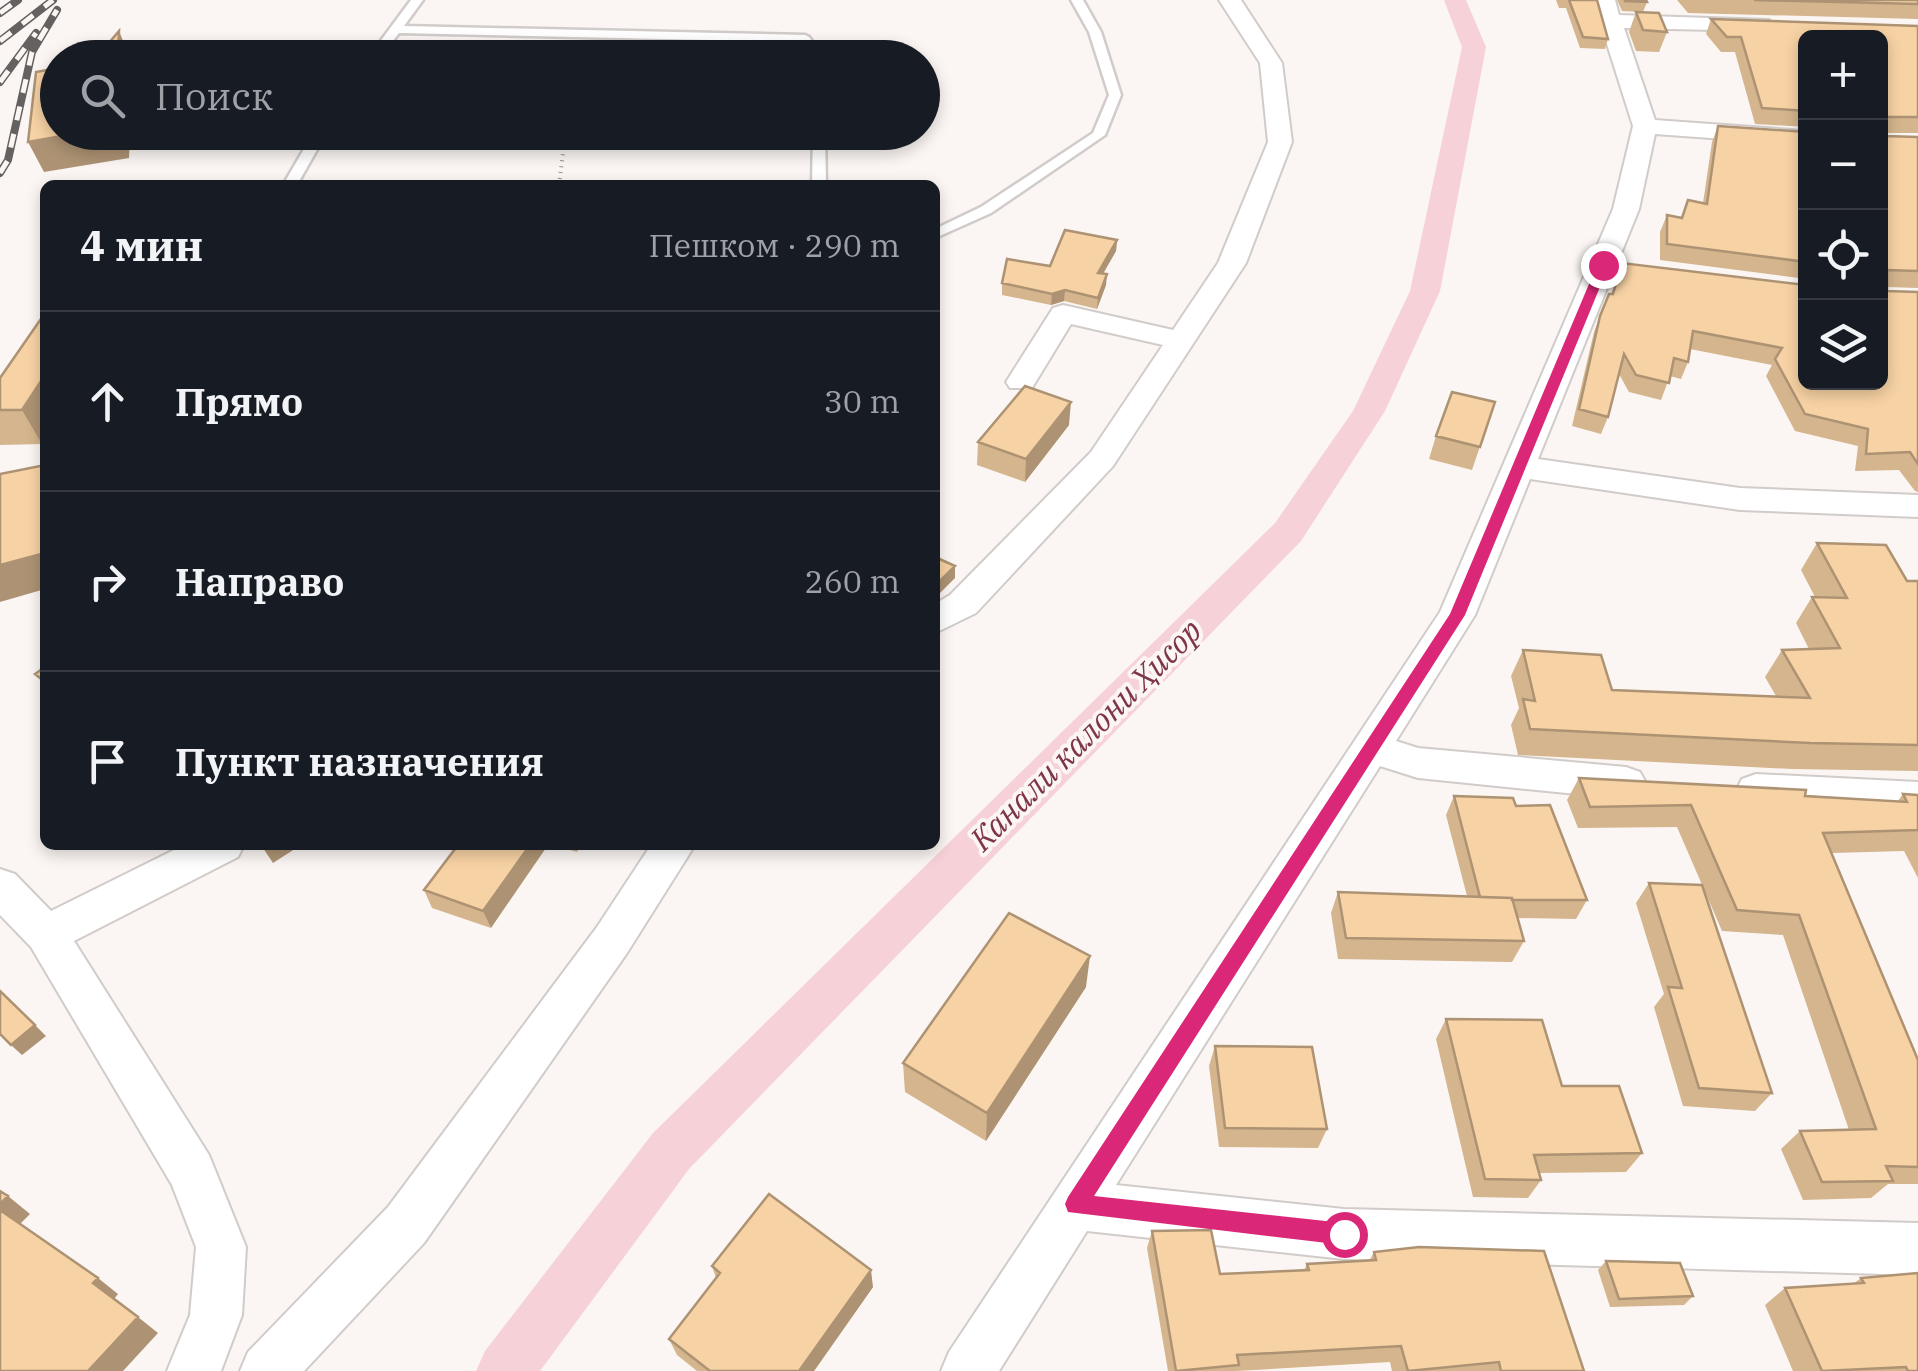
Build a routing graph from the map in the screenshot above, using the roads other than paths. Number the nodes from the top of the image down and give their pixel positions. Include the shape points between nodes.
1 (416, 0) edge
2 (1078, 0) edge
3 (1230, 0) edge
4 (1608, 10) edge
5 (1784, 26) edge
6 (395, 29) junction
7 (387, 40) edge
8 (806, 40) edge
9 (1645, 126) junction
10 (1798, 137) edge
11 (308, 150) edge
12 (819, 150) edge
13 (292, 180) edge
14 (819, 180) edge
15 (940, 232) edge
16 (1180, 340) junction
17 (1022, 382) dead end
18 (1518, 467) junction
19 (1918, 506) edge
20 (940, 617) edge
21 (1371, 748) junction
22 (1664, 785) edge
23 (1722, 788) edge
24 (1918, 798) edge
25 (214, 850) edge
26 (671, 850) edge
27 (0, 887) edge
28 (46, 934) junction
29 (1076, 1204) junction
30 (1918, 1248) edge
31 (194, 1371) edge
32 (266, 1371) edge
33 (968, 1371) edge

1 - 6 lane
2 - 15 lane via 1115,96 1100,135 986,210
3 - 16 street via 1271,63 1280,142 1232,263
4 - 5 street
4 - 9 street
6 - 7 lane
6 - 8 lane
9 - 10 street
9 - 18 street via 1612,267
11 - 13 lane
12 - 14 lane
16 - 17 street via 1064,314
16 - 20 street via 1102,459 963,604
18 - 19 street via 1740,499
18 - 21 street via 1457,615
21 - 22 street via 1418,763
21 - 29 street
23 - 24 street
25 - 28 street
26 - 32 street via 406,1224
27 - 28 street
28 - 31 street via 192,1172 222,1247 216,1314
29 - 30 street via 1344,1234
29 - 33 street

